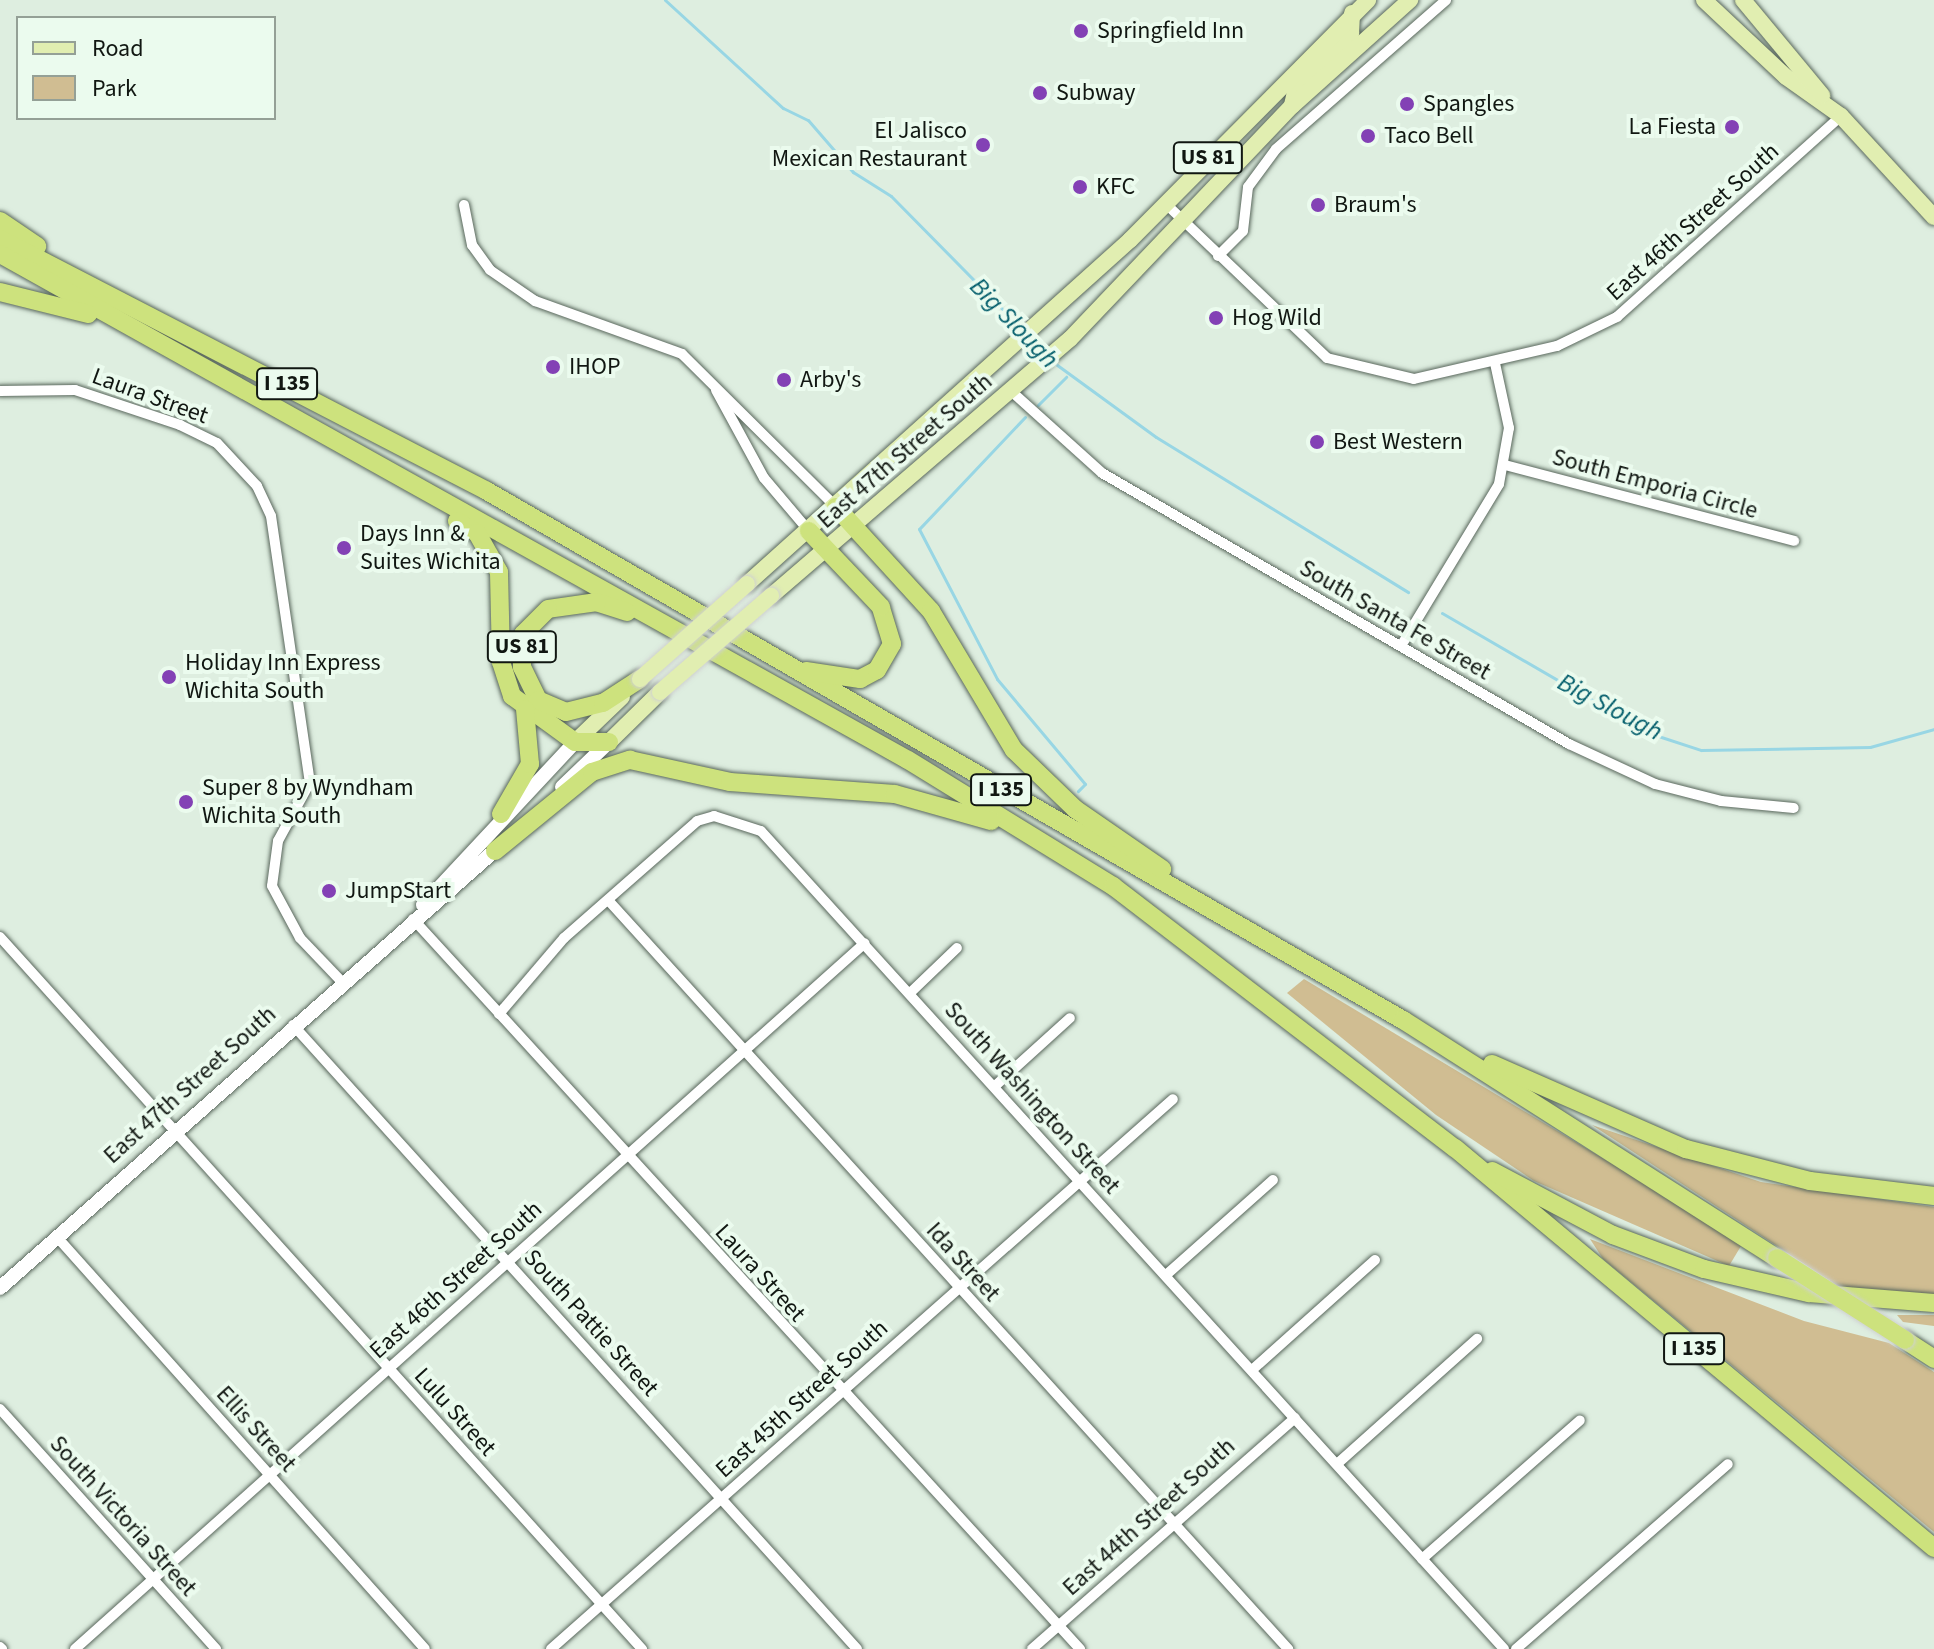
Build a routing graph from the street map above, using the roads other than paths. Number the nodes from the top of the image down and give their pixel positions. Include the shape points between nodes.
1 (1368, 0) edge
2 (1381, 0) edge
3 (1410, 0) edge
4 (1446, 0) edge
5 (1704, 0) edge
6 (1743, 0) edge
7 (1352, 13) junction
8 (1381, 23) junction
9 (1396, 42) junction
10 (1292, 106) junction
11 (1836, 111) junction
12 (1166, 204) junction
13 (464, 205) dead end
14 (1934, 217) edge
15 (0, 221) edge
16 (1185, 224) junction
17 (0, 239) edge
18 (0, 254) edge
19 (1218, 256) junction
20 (86, 278) junction
21 (0, 292) edge
22 (117, 323) junction
23 (1495, 363) junction
24 (715, 388) junction
25 (0, 391) edge
26 (1011, 391) junction
27 (348, 448) junction
28 (1505, 465) junction
29 (836, 507) junction
30 (856, 528) junction
31 (809, 531) junction
32 (1794, 541) dead end
33 (828, 550) junction
34 (666, 624) junction
35 (1401, 646) junction
36 (780, 664) junction
37 (640, 679) junction
38 (525, 709) junction
39 (575, 742) junction
40 (609, 742) junction
41 (1794, 808) dead end
42 (501, 814) junction
43 (495, 851) junction
44 (1063, 854) junction
45 (608, 900) junction
46 (413, 919) junction
47 (0, 937) edge
48 (865, 943) junction
49 (957, 948) dead end
50 (1315, 969) junction
51 (342, 982) junction
52 (910, 993) junction
53 (499, 1014) junction
54 (1070, 1018) dead end
55 (1403, 1020) junction
56 (293, 1025) junction
57 (745, 1050) junction
58 (995, 1086) junction
59 (1173, 1099) dead end
60 (174, 1131) junction
61 (1455, 1148) junction
62 (627, 1155) junction
63 (1080, 1180) junction
64 (1273, 1180) dead end
65 (1934, 1196) edge
66 (57, 1237) junction
67 (1375, 1260) dead end
68 (508, 1261) junction
69 (1166, 1275) junction
70 (959, 1287) junction
71 (0, 1288) edge
72 (1934, 1303) edge
73 (1477, 1339) dead end
74 (1934, 1359) edge
75 (388, 1368) junction
76 (1252, 1370) junction
77 (840, 1392) junction
78 (0, 1409) edge
79 (1295, 1418) junction
80 (1580, 1420) dead end
81 (1337, 1464) junction
82 (1728, 1464) dead end
83 (270, 1474) junction
84 (722, 1498) junction
85 (1173, 1521) junction
86 (1934, 1548) edge
87 (1422, 1559) junction
88 (154, 1579) junction
89 (601, 1604) junction
90 (1057, 1626) junction
91 (75, 1649) edge
92 (216, 1649) edge
93 (425, 1649) edge
94 (551, 1649) edge
95 (642, 1649) edge
96 (857, 1649) edge
97 (1032, 1649) edge
98 (1080, 1649) edge
99 (1288, 1649) edge
100 (1504, 1649) edge
101 (1516, 1649) edge

1 - 7 main road, East 47th Street South / US 81
2 - 8 main road
3 - 8 main road, East 47th Street South
4 - 9 street
5 - 11 main road via 1786,77
6 - 11 main road
7 - 10 main road via 1351,33 1297,83
7 - 12 main road, East 47th Street South / US 81
8 - 9 street
8 - 10 main road, East 47th Street South
9 - 19 street via 1254,175 1243,231
10 - 16 main road, East 47th Street South
11 - 14 main road
11 - 23 street, East 46th Street South via 1617,317 1557,346
12 - 16 street, East 46th Street South
12 - 29 main road, East 47th Street South / US 81
13 - 24 street via 472,245 490,270 535,301 682,354
15 - 20 highway
16 - 19 street, East 46th Street South
16 - 26 main road, East 47th Street South
17 - 20 highway
18 - 22 highway
19 - 23 street, East 46th Street South via 1298,335 1350,368 1414,379
20 - 36 highway, I 135 via 487,491
21 - 22 highway
22 - 27 highway, I 135
23 - 28 street via 1509,428
24 - 29 street via 737,401
24 - 31 street via 764,478
25 - 51 street, Laura Street via 75,390 180,425 217,443 257,486 271,516 310,782 278,841 272,886 300,938
26 - 30 main road, East 47th Street South
26 - 35 street, South Santa Fe Street via 1102,473
27 - 34 highway, I 135
27 - 38 highway via 477,533 491,552 501,589 501,662
28 - 32 street, South Emporia Circle
28 - 35 street
29 - 30 highway
29 - 31 main road, East 47th Street South / US 81
30 - 33 main road, East 47th Street South
30 - 50 highway via 931,611 984,707 1051,787 1121,842
31 - 33 highway
31 - 37 main road, East 47th Street South / US 81, bridge
33 - 36 highway via 892,625 889,657 860,679 842,681
33 - 40 main road, East 47th Street South, bridge
34 - 37 highway, US 81 via 597,602 569,602 548,609 523,634 522,667 538,700 551,708 593,707
34 - 44 highway, I 135
35 - 41 street, South Santa Fe Street via 1655,784 1721,801
36 - 50 highway, I 135
37 - 39 main road, East 47th Street South
38 - 39 highway
38 - 42 highway via 530,764
39 - 40 highway
39 - 42 main road, East 47th Street South
40 - 43 main road, East 47th Street South
42 - 46 main road, East 47th Street South
43 - 44 highway via 592,772 630,760 730,782 895,794 974,813
43 - 46 main road, East 47th Street South
44 - 61 highway, I 135 via 1170,925
45 - 48 street, South Washington Street via 697,821 714,816 761,831
45 - 53 street, South Washington Street via 564,938
45 - 57 street, Ida Street
46 - 51 main road, East 47th Street South
46 - 53 street, Laura Street
47 - 60 street, Lulu Street
48 - 52 street, South Washington Street
48 - 57 street, East 46th Street South
49 - 52 street
50 - 55 highway, I 135
51 - 56 main road, East 47th Street South
52 - 58 street, South Washington Street
53 - 62 street, Laura Street
54 - 58 street
55 - 65 highway via 1563,1100 1686,1149 1810,1181
55 - 74 highway, I 135, bridge
56 - 60 main road, East 47th Street South
56 - 68 street, South Pattie Street
57 - 62 street, East 46th Street South
57 - 70 street, Ida Street
58 - 63 street, South Washington Street
59 - 63 street, East 45th Street South
60 - 66 main road, East 47th Street South
60 - 75 street, Lulu Street
61 - 72 highway via 1613,1235 1704,1269 1809,1293
61 - 86 highway, I 135
62 - 68 street, East 46th Street South
62 - 77 street, Laura Street
63 - 69 street, South Washington Street
63 - 70 street, East 45th Street South
64 - 69 street
66 - 71 main road, East 47th Street South
66 - 83 street, Ellis Street
67 - 76 street
68 - 75 street, East 46th Street South
68 - 84 street, South Pattie Street
69 - 76 street, South Washington Street
70 - 77 street, East 45th Street South
70 - 85 street, Ida Street
73 - 81 street
75 - 83 street, East 46th Street South
75 - 89 street, Lulu Street
76 - 79 street, South Washington Street
77 - 84 street, East 45th Street South
77 - 90 street, Laura Street
78 - 88 street, South Victoria Street
79 - 81 street, South Washington Street
79 - 85 street, East 44th Street South
80 - 87 street
81 - 87 street, South Washington Street
82 - 101 street
83 - 88 street, East 46th Street South
83 - 93 street, Ellis Street
84 - 89 street, East 45th Street South
84 - 96 street, South Pattie Street
85 - 90 street, East 44th Street South
85 - 99 street, Ida Street
87 - 100 street, South Washington Street
88 - 91 street, East 46th Street South
88 - 92 street, South Victoria Street
89 - 94 street, East 45th Street South
89 - 95 street, Lulu Street
90 - 97 street, East 44th Street South
90 - 98 street, Laura Street

